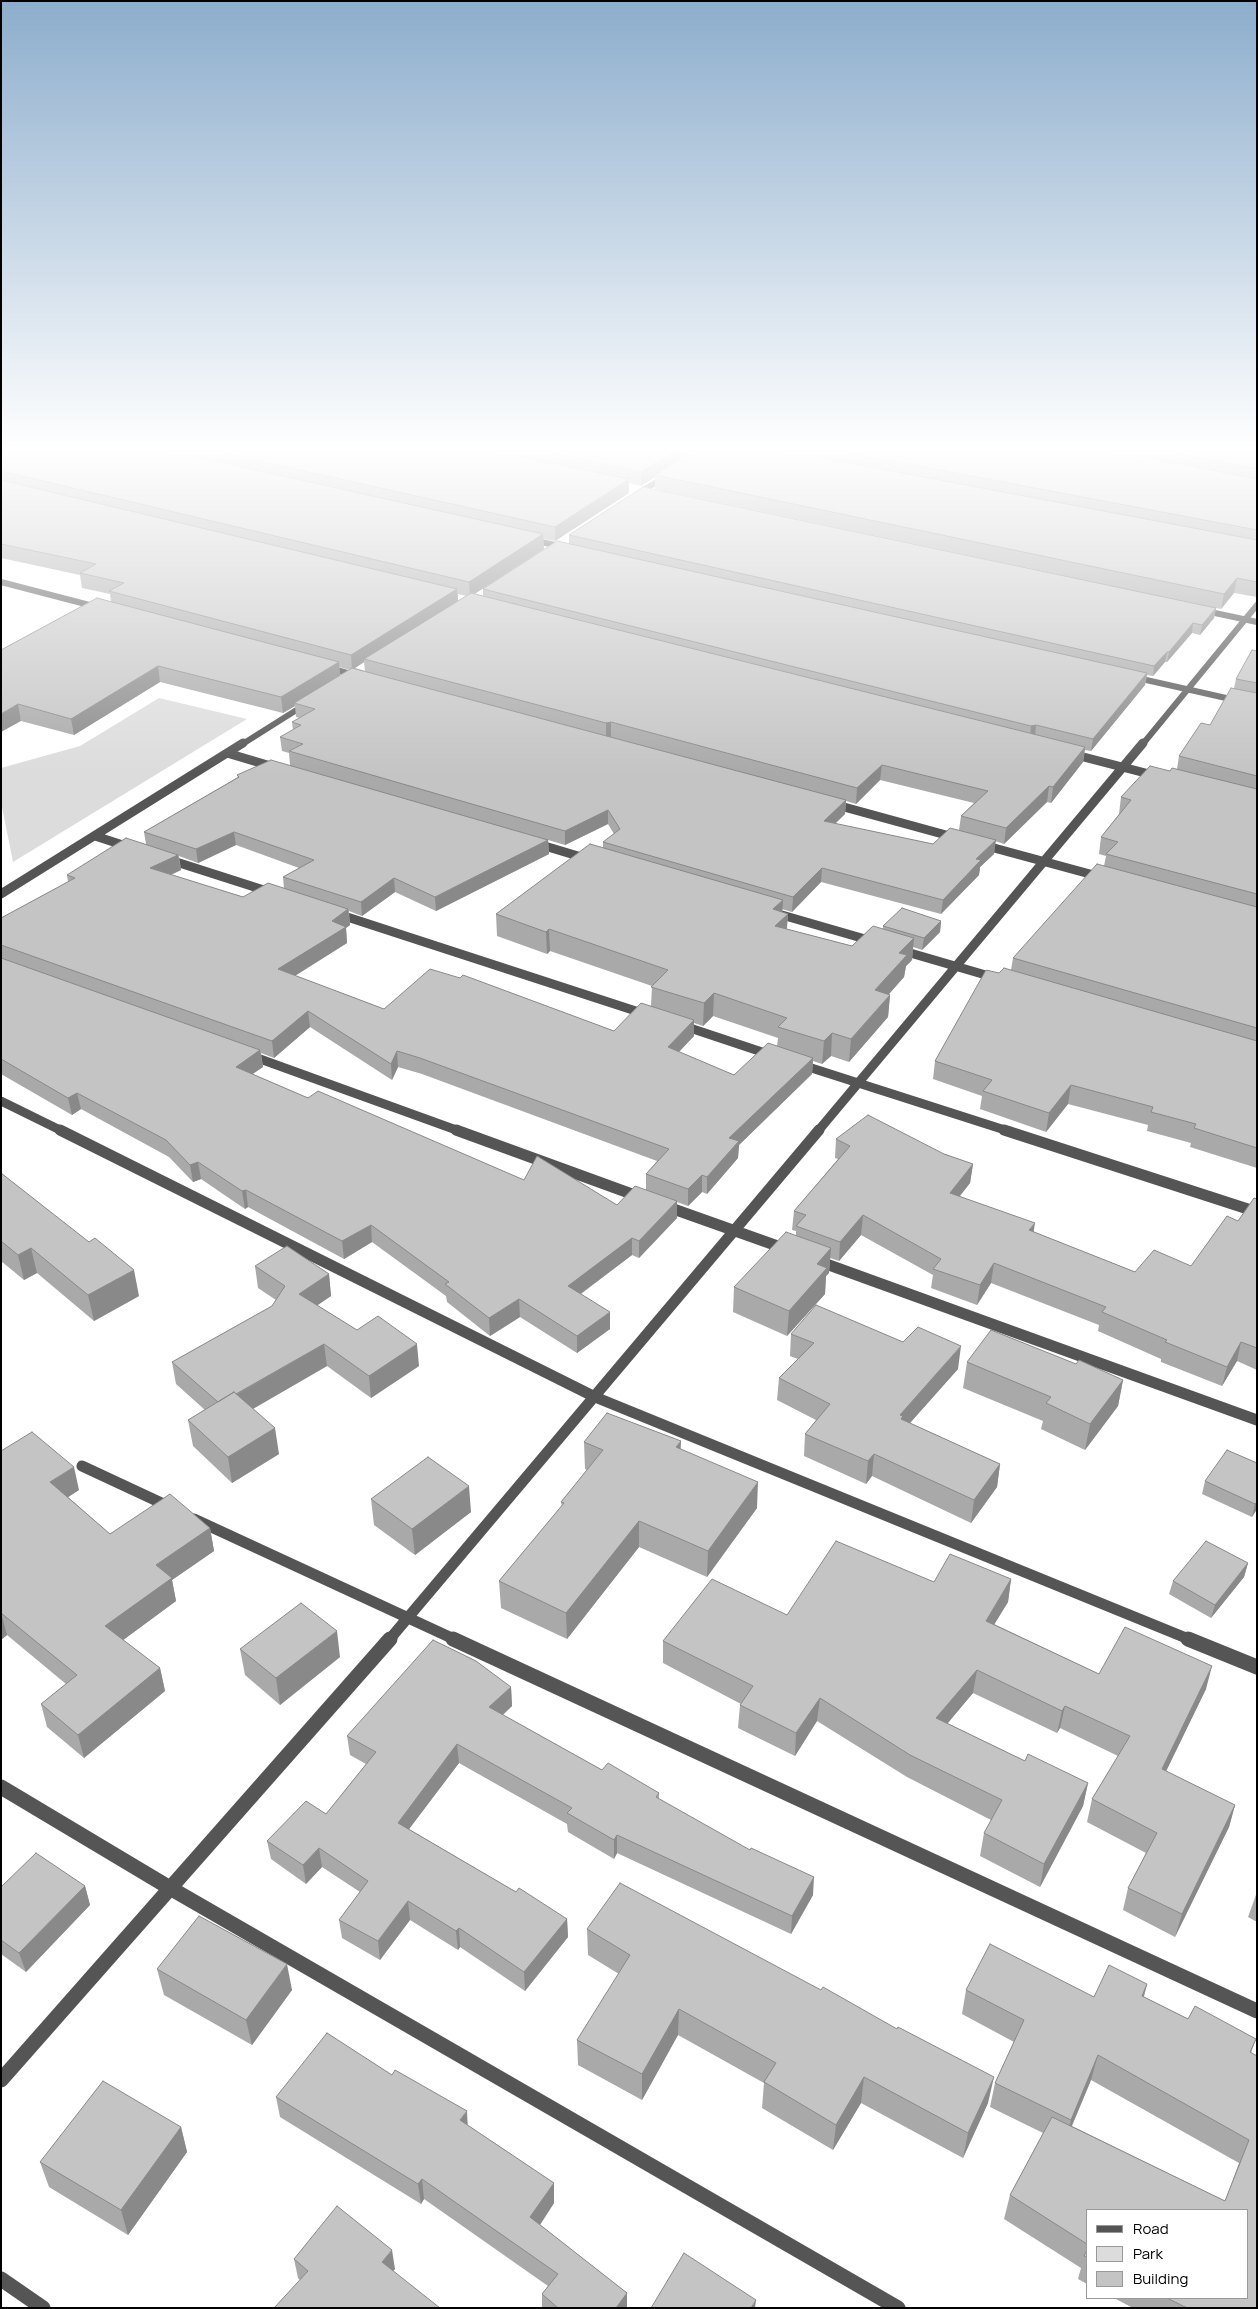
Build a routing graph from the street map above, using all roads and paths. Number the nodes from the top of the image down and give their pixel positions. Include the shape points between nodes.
1 (1, 582) edge
2 (1257, 606) edge
3 (1196, 608) edge
4 (106, 609) edge
5 (1244, 619) junction
6 (1257, 622) edge
7 (315, 664) edge
8 (362, 673) edge
9 (353, 674) junction
10 (1129, 676) edge
11 (345, 680) edge
12 (1187, 689) junction
13 (311, 701) edge
14 (1257, 705) edge
15 (227, 753) junction
16 (1066, 753) edge
17 (1124, 767) junction
18 (284, 770) edge
19 (1162, 777) edge
20 (824, 802) edge
21 (94, 836) junction
22 (968, 841) edge
23 (530, 842) edge
24 (978, 843) edge
25 (142, 851) edge
26 (160, 857) edge
27 (597, 861) edge
28 (1045, 862) junction
29 (1112, 880) edge
30 (1, 894) edge
31 (283, 897) edge
32 (767, 911) edge
33 (330, 912) edge
34 (881, 944) edge
35 (890, 947) edge
36 (957, 966) junction
37 (1004, 980) edge
38 (651, 1016) edge
39 (670, 1022) edge
40 (236, 1051) edge
41 (858, 1083) junction
42 (1, 1101) edge
43 (1257, 1212) edge
44 (734, 1231) junction
45 (595, 1397) junction
46 (1257, 1420) edge
47 (82, 1466) dead end
48 (408, 1618) junction
49 (1257, 1667) edge
50 (1, 1786) edge
51 (170, 1888) junction
52 (1257, 2011) edge
53 (1, 2080) edge
54 (1, 2278) edge
55 (43, 2308) edge
56 (898, 2308) edge

1 - 4 street
2 - 5 street
3 - 5 street
5 - 6 street
5 - 12 street
7 - 9 street
8 - 9 street
9 - 11 street
10 - 12 street
12 - 14 street
12 - 17 street
13 - 15 street
15 - 18 street
15 - 21 street
16 - 17 street
17 - 19 street
17 - 28 street
20 - 22 street
21 - 25 street
21 - 30 street
23 - 27 street
24 - 28 street
26 - 31 street
28 - 29 street
28 - 36 street
32 - 34 street
33 - 38 street
35 - 36 street
36 - 37 street
36 - 41 street
39 - 41 street
40 - 44 street
41 - 43 street
41 - 44 street
42 - 45 street
44 - 45 street
44 - 46 street
45 - 48 street
45 - 49 street
47 - 48 street
48 - 51 street
48 - 52 street
50 - 51 street
51 - 53 street
51 - 56 street
54 - 55 street

